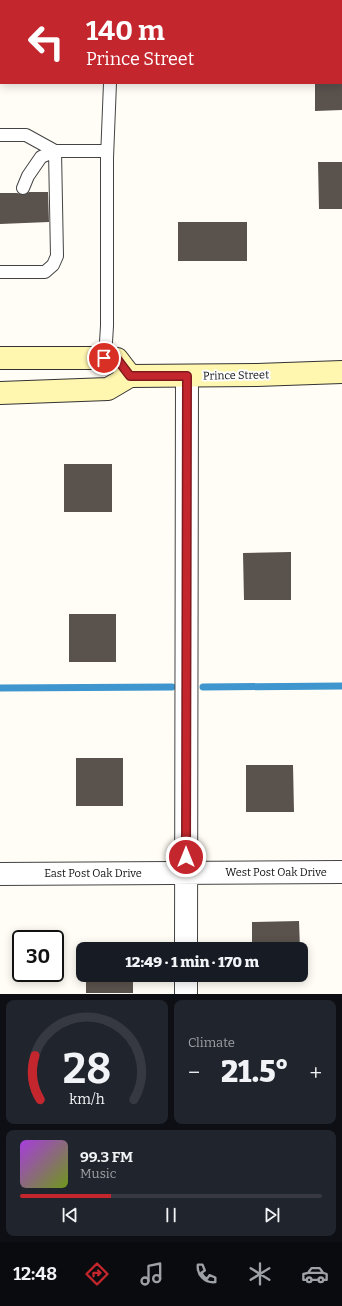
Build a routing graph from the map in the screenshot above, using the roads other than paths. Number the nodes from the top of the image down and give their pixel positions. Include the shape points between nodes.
1 (110, 84) edge
2 (0, 135) edge
3 (55, 151) junction
4 (107, 151) junction
5 (23, 188) dead end
6 (0, 272) edge
7 (0, 358) edge
8 (104, 358) junction
9 (342, 372) edge
10 (130, 376) junction
11 (187, 376) junction
12 (0, 382) edge
13 (0, 393) edge
14 (342, 872) edge
15 (186, 873) junction
16 (0, 874) edge
17 (186, 942) edge
18 (186, 982) edge
19 (186, 994) edge

1 - 4 lane
2 - 3 lane via 26,135
3 - 4 lane
3 - 5 lane via 41,157
3 - 6 lane via 57,256 45,272
4 - 8 lane via 107,326
7 - 8 main road
8 - 10 main road via 117,359
8 - 12 main road via 96,374 80,379
9 - 11 main road, Prince Street
10 - 11 main road, Prince Street
10 - 13 main road via 108,389
11 - 15 street
14 - 15 street, West Post Oak Drive
15 - 16 street, East Post Oak Drive
15 - 17 street
18 - 19 street

